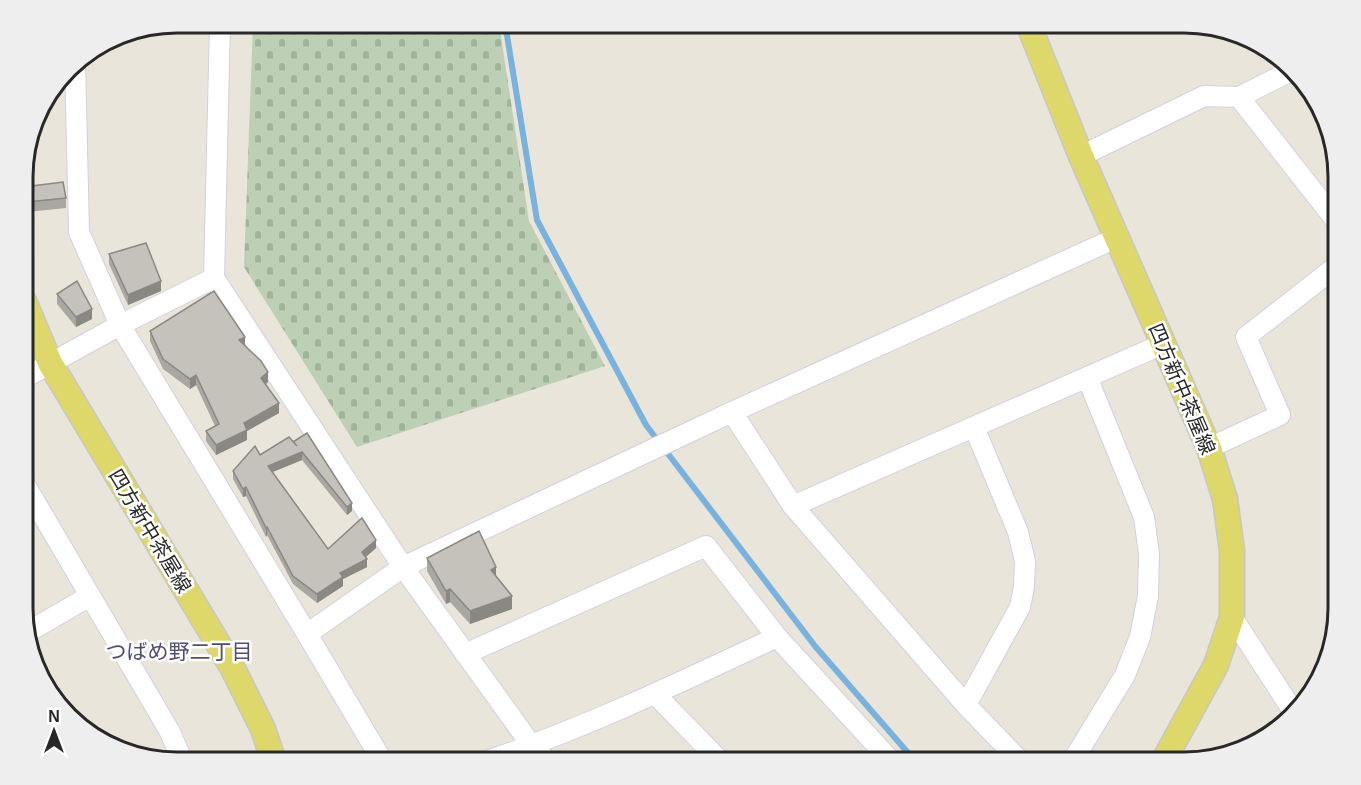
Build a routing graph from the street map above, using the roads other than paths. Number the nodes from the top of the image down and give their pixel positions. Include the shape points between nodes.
1 (220, 33) edge
2 (1032, 33) edge
3 (1285, 74) edge
4 (75, 76) edge
5 (1239, 97) junction
6 (1081, 156) junction
7 (1328, 210) edge
8 (1116, 238) junction
9 (1328, 273) edge
10 (214, 278) junction
11 (33, 322) edge
12 (120, 325) junction
13 (1163, 344) junction
14 (50, 363) junction
15 (33, 373) edge
16 (1087, 377) junction
17 (732, 412) junction
18 (974, 427) junction
19 (1209, 448) junction
20 (33, 498) edge
21 (793, 506) junction
22 (403, 567) junction
23 (90, 596) junction
24 (1232, 617) junction
25 (34, 628) edge
26 (307, 634) junction
27 (777, 637) junction
28 (465, 654) junction
29 (655, 694) junction
30 (966, 705) junction
31 (1289, 706) edge
32 (532, 746) junction
33 (179, 752) edge
34 (271, 752) edge
35 (377, 752) edge
36 (514, 752) edge
37 (538, 752) edge
38 (711, 752) edge
39 (883, 752) edge
40 (1004, 752) edge
41 (1078, 752) edge
42 (1168, 752) edge

1 - 10 street
2 - 6 main road, 四方新中茶屋線
3 - 5 street
4 - 12 street via 79,232
5 - 6 street via 1204,96
5 - 7 street
6 - 8 main road, 四方新中茶屋線
8 - 13 main road, 四方新中茶屋線
8 - 17 street
9 - 19 street via 1246,337 1280,415
10 - 12 street
10 - 22 street
11 - 14 main road, 四方新中茶屋線
12 - 14 street
12 - 26 street
13 - 16 street
13 - 19 main road, 四方新中茶屋線
14 - 15 street
14 - 34 main road, 四方新中茶屋線 via 232,667
16 - 18 street
16 - 41 street via 1144,517 1149,554 1148,596 1140,637 1125,675
17 - 21 street
17 - 22 street
18 - 21 street
18 - 30 street via 1018,532 1025,561 1020,607
19 - 24 main road, 四方新中茶屋線 via 1225,499 1232,551
20 - 23 street
21 - 30 street
22 - 26 street
22 - 28 street
23 - 25 street
23 - 33 street
24 - 31 street
24 - 42 main road, 四方新中茶屋線 via 1216,665
26 - 35 street
27 - 28 street via 706,546
27 - 29 street
27 - 39 street
28 - 32 street
29 - 32 street
29 - 38 street
30 - 40 street
32 - 36 street
32 - 37 street

